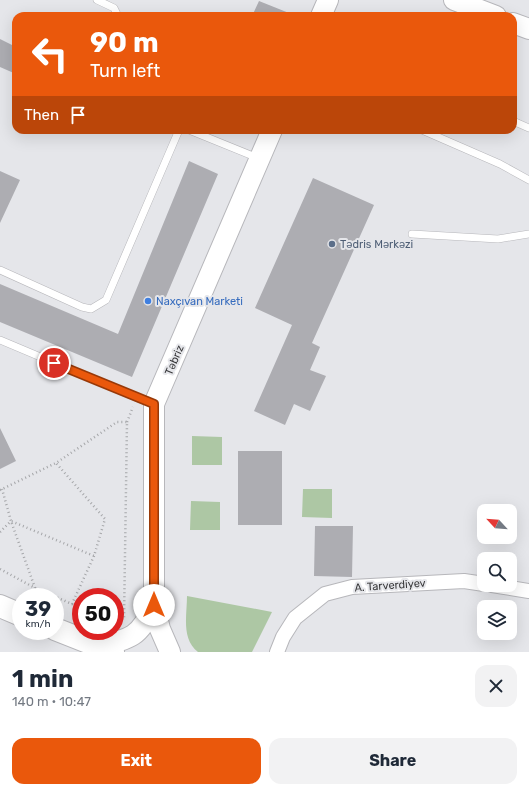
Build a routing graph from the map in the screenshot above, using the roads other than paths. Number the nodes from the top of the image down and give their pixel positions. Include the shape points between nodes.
1 (97, 0) edge
2 (328, 0) edge
3 (454, 0) edge
4 (116, 12) edge
5 (323, 12) edge
6 (486, 12) edge
7 (517, 24) edge
8 (529, 29) edge
9 (517, 123) edge
10 (529, 128) edge
11 (177, 134) edge
12 (199, 134) edge
13 (270, 134) edge
14 (431, 134) edge
15 (260, 158) junction
16 (529, 180) edge
17 (412, 234) dead end
18 (529, 234) edge
19 (0, 270) edge
20 (0, 340) edge
21 (145, 401) junction
22 (477, 583) edge
23 (517, 589) edge
24 (529, 591) edge
25 (154, 605) junction
26 (0, 606) edge
27 (12, 611) edge
28 (64, 632) edge
29 (105, 649) edge
30 (170, 652) edge
31 (277, 652) edge

1 - 4 lane via 114,8
2 - 5 main road
3 - 6 main road
7 - 8 main road
9 - 10 lane
11 - 19 lane via 106,300 90,309 82,307
12 - 15 lane
13 - 15 main road, Təbriz
14 - 16 lane via 500,164
15 - 21 main road, Təbriz
17 - 18 lane via 498,239
20 - 21 lane
21 - 25 main road, Təbriz
22 - 31 street, A. Tarverdiyev via 464,580 360,586 325,594 295,618
23 - 24 street
25 - 29 main road via 146,623 135,635
25 - 30 main road
26 - 27 highway
28 - 29 highway

